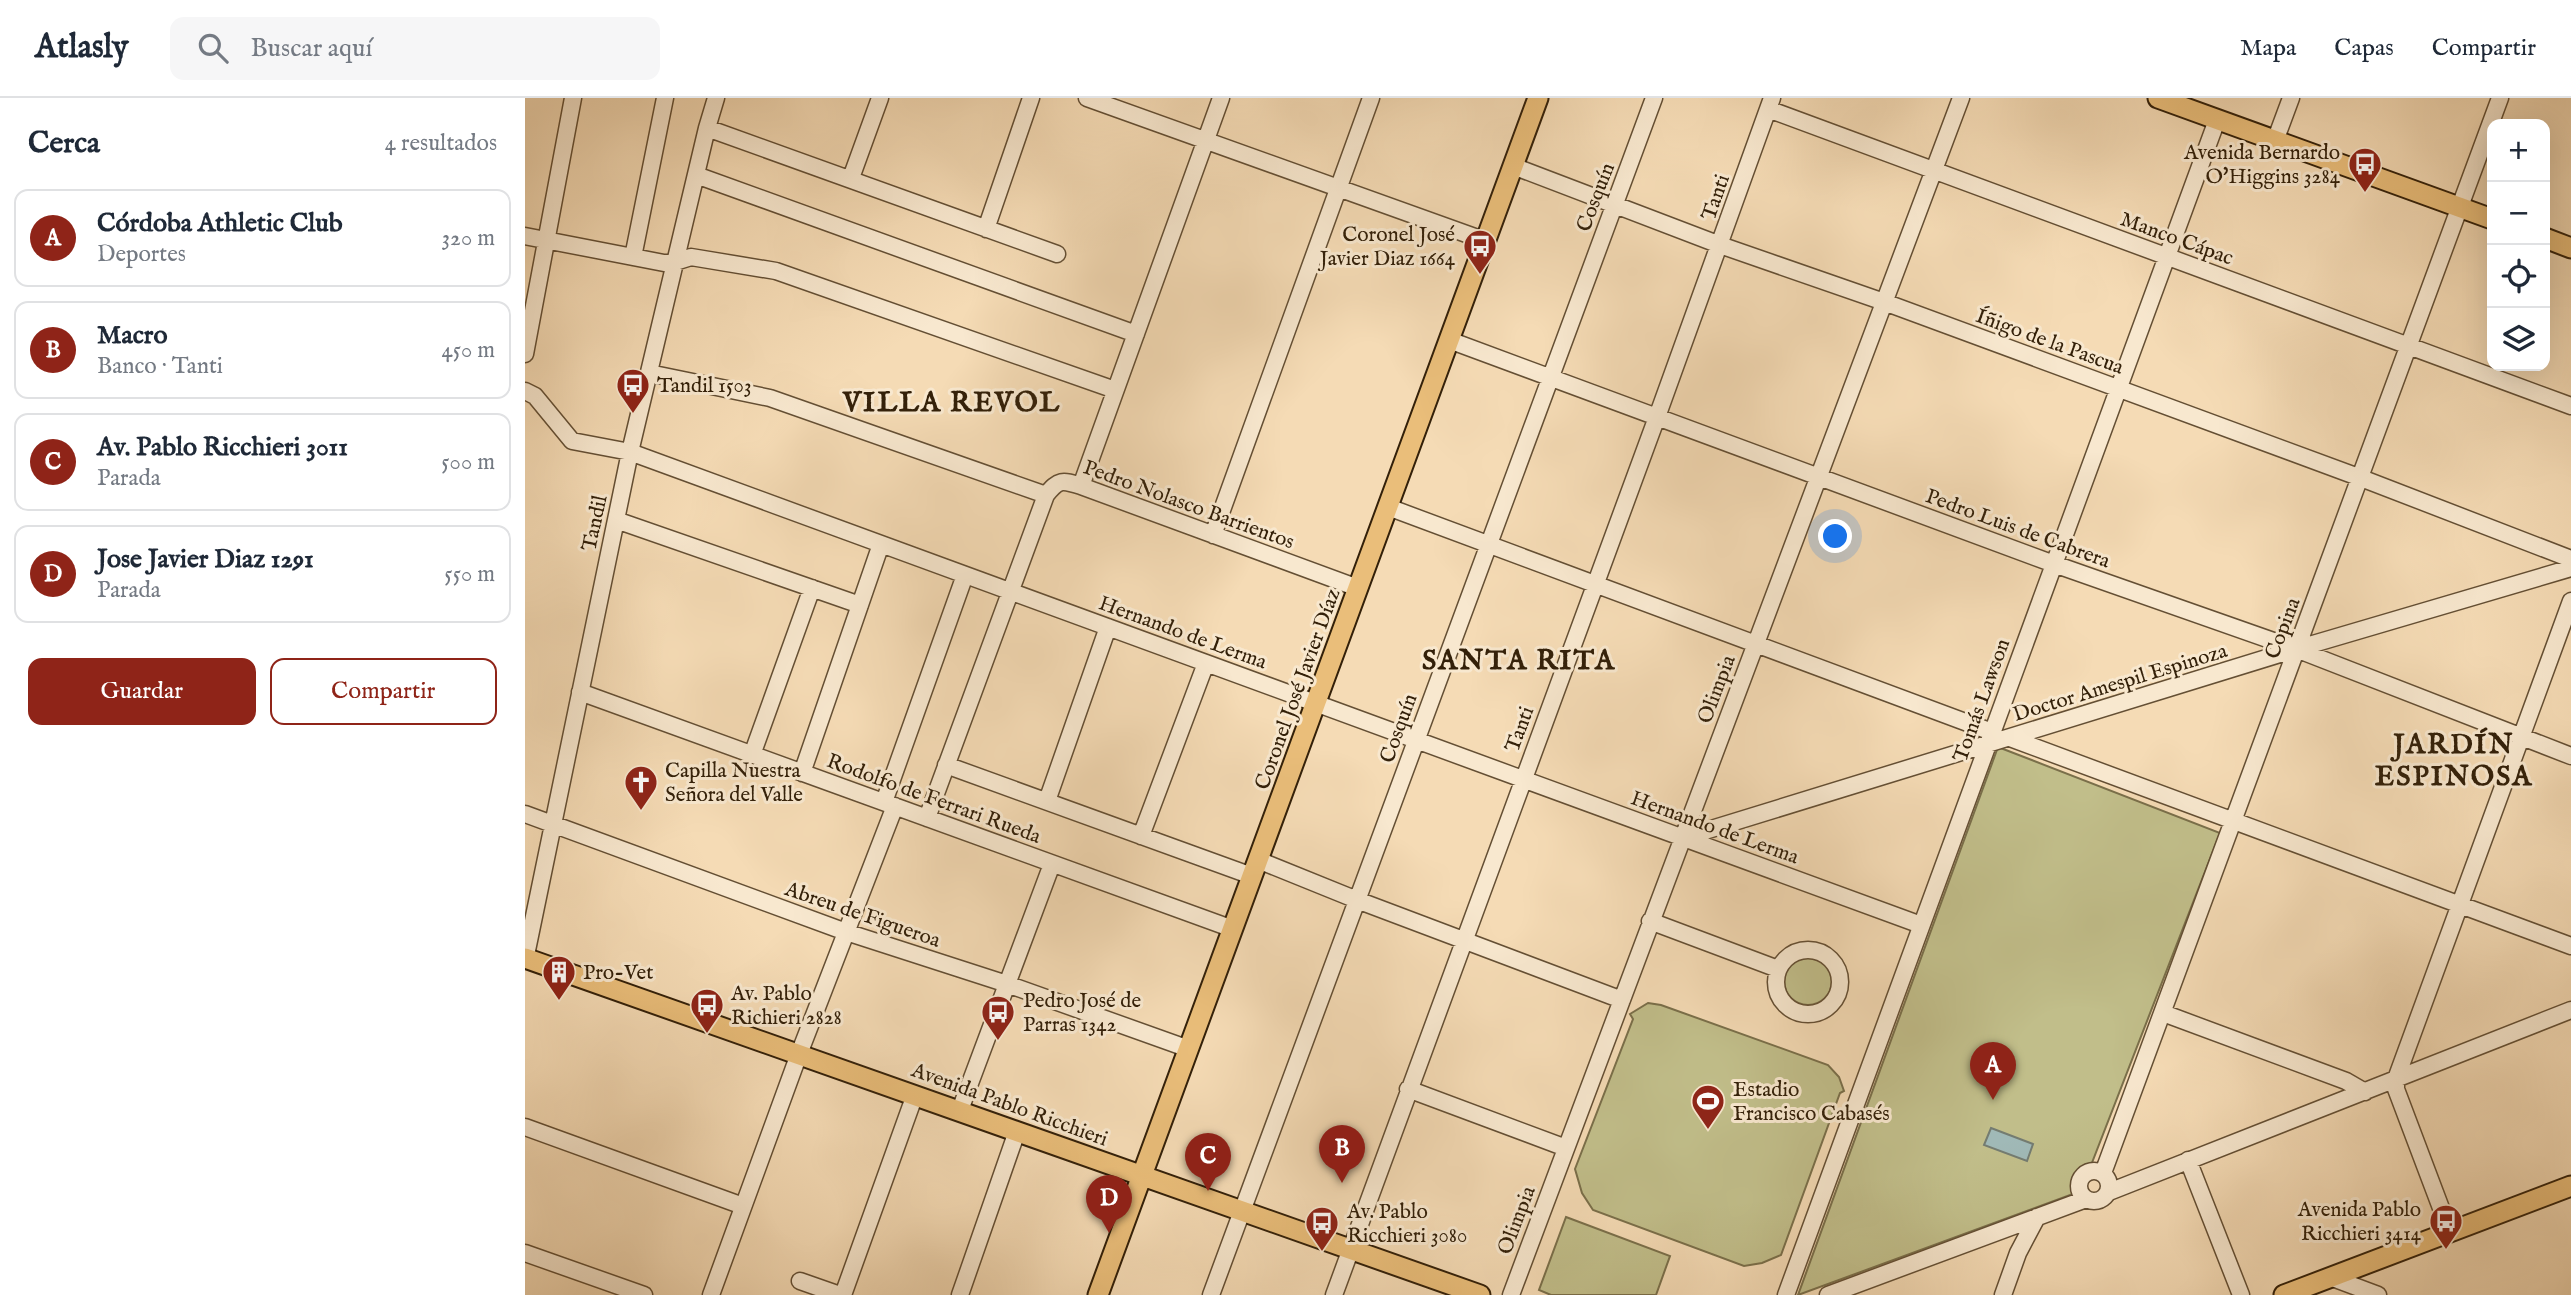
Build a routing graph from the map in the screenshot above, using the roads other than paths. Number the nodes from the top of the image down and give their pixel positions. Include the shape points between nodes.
1 (573, 98) edge
2 (665, 98) edge
3 (716, 98) edge
4 (880, 98) edge
5 (1031, 98) edge
6 (1087, 98) edge
7 (1221, 98) edge
8 (1371, 98) edge
9 (1538, 98) edge
10 (1654, 98) edge
11 (1961, 98) edge
12 (2158, 98) edge
13 (2291, 98) edge
14 (2500, 98) edge
15 (1770, 104) edge
16 (2217, 120) junction
17 (707, 128) junction
18 (1205, 141) junction
19 (2275, 141) junction
20 (1513, 166) junction
21 (1933, 170) junction
22 (696, 174) junction
23 (851, 178) junction
24 (1338, 188) junction
25 (1615, 203) junction
26 (2462, 208) junction
27 (2487, 217) edge
28 (986, 229) junction
29 (525, 236) edge
30 (547, 240) junction
31 (2550, 240) edge
32 (1486, 241) junction
33 (1720, 245) junction
34 (2571, 248) edge
35 (1056, 254) dead end
36 (633, 257) junction
37 (2167, 257) junction
38 (675, 262) junction
39 (1884, 302) junction
40 (1136, 334) junction
41 (1449, 340) junction
42 (2410, 347) junction
43 (525, 354) edge
44 (649, 373) junction
45 (1550, 378) junction
46 (2118, 389) junction
47 (1115, 390) junction
48 (525, 391) edge
49 (2571, 406) edge
50 (1657, 417) junction
51 (630, 452) junction
52 (1818, 477) junction
53 (2361, 478) junction
54 (1081, 486) junction
55 (1046, 495) junction
56 (1388, 507) junction
57 (616, 520) junction
58 (1213, 535) junction
59 (881, 544) junction
60 (1489, 544) junction
61 (2571, 559) edge
62 (2054, 564) junction
63 (2571, 568) edge
64 (965, 575) junction
65 (1595, 584) junction
66 (811, 588) junction
67 (1358, 588) junction
68 (1010, 591) junction
69 (2571, 601) edge
70 (860, 605) junction
71 (1108, 627) junction
72 (1756, 643) junction
73 (2296, 649) junction
74 (1206, 663) junction
75 (580, 692) junction
76 (1316, 703) junction
77 (1989, 738) junction
78 (2010, 738) junction
79 (2521, 738) junction
80 (1416, 740) junction
81 (752, 755) junction
82 (2571, 756) edge
83 (946, 765) junction
84 (803, 773) junction
85 (1523, 779) junction
86 (1047, 801) junction
87 (890, 804) junction
88 (525, 814) edge
89 (927, 818) junction
90 (2234, 820) junction
91 (553, 824) junction
92 (1141, 836) junction
93 (1682, 838) junction
94 (1052, 864) junction
95 (1255, 868) junction
96 (1357, 900) junction
97 (2460, 904) junction
98 (1650, 921) junction
99 (1921, 925) junction
100 (1233, 929) junction
101 (846, 932) junction
102 (1463, 940) junction
103 (2571, 946) edge
104 (525, 958) edge
105 (525, 966) edge
106 (1778, 969) junction
107 (1007, 984) junction
108 (1622, 1000) junction
109 (2571, 1010) edge
110 (2163, 1013) junction
111 (1189, 1049) junction
112 (797, 1058) junction
113 (2396, 1079) junction
114 (1408, 1090) junction
115 (2365, 1092) junction
116 (912, 1103) junction
117 (960, 1110) junction
118 (525, 1127) edge
119 (1014, 1140) junction
120 (1566, 1148) junction
121 (2188, 1160) junction
122 (2103, 1173) junction
123 (1141, 1180) junction
124 (2571, 1186) edge
125 (2109, 1192) junction
126 (2086, 1199) junction
127 (743, 1206) junction
128 (1240, 1214) junction
129 (2036, 1217) junction
130 (2011, 1227) junction
131 (2449, 1232) junction
132 (525, 1253) edge
133 (1349, 1253) junction
134 (2018, 1253) junction
135 (2330, 1277) junction
136 (800, 1281) dead end
137 (644, 1295) edge
138 (711, 1295) edge
139 (841, 1295) edge
140 (960, 1295) edge
141 (1098, 1295) edge
142 (1211, 1295) edge
143 (1334, 1295) edge
144 (1454, 1295) edge
145 (1480, 1295) edge
146 (1511, 1295) edge
147 (1786, 1295) edge
148 (1828, 1295) edge
149 (2003, 1295) edge
150 (2241, 1295) edge
151 (2284, 1295) edge
152 (2378, 1295) edge

1 - 30 street
2 - 36 street
3 - 17 street, Tandil
4 - 23 street
5 - 28 street
6 - 18 street
7 - 18 street
8 - 24 street
9 - 20 main road, Coronel José Javier Díaz
10 - 25 street, Cosquín
11 - 21 street, Olimpia
12 - 16 main road
13 - 19 street
14 - 26 street, Copina
15 - 21 street, Manco Cápac
15 - 33 street, Tanti
16 - 19 main road
16 - 37 street, Tomás Lawson
17 - 22 street, Tandil
17 - 23 street
18 - 24 street
18 - 40 street
19 - 26 main road
20 - 25 street, Íñigo de la Pascua
20 - 32 main road, Coronel José Javier Díaz
21 - 37 street, Manco Cápac
21 - 39 street, Olimpia
22 - 38 street, Tandil
22 - 40 street
23 - 28 street
24 - 32 street
24 - 58 street
25 - 33 street, Íñigo de la Pascua
25 - 45 street, Cosquín
26 - 27 main road
26 - 42 street, Copina
28 - 35 street
29 - 30 street
30 - 36 street
30 - 43 street
31 - 34 main road
32 - 41 main road, Coronel José Javier Díaz
33 - 39 street, Íñigo de la Pascua
33 - 50 street, Tanti
36 - 38 street
37 - 42 street, Manco Cápac
37 - 46 street, Tomás Lawson
38 - 44 street, Tandil
38 - 47 street via 691,257 776,271
39 - 46 street, Íñigo de la Pascua
39 - 52 street, Olimpia
40 - 47 street
41 - 45 street, Pedro Luis de Cabrera
41 - 56 main road, Coronel José Javier Díaz
42 - 49 street, Manco Cápac
42 - 53 street, Copina
44 - 51 street, Tandil
44 - 55 street via 770,398
45 - 50 street, Pedro Luis de Cabrera
45 - 60 street, Cosquín
46 - 53 street, Íñigo de la Pascua
46 - 62 street, Tomás Lawson
47 - 54 street
48 - 51 street, Hernando de Lerma via 535,396 572,441
50 - 52 street, Pedro Luis de Cabrera
50 - 65 street, Tanti
51 - 57 street, Tandil
51 - 59 street, Hernando de Lerma
52 - 62 street, Pedro Luis de Cabrera
52 - 72 street, Olimpia
53 - 61 street, Íñigo de la Pascua
53 - 73 street, Copina
54 - 55 street, Pedro Nolasco Barrientos via 1064,481 1054,484
54 - 58 street, Pedro Nolasco Barrientos
55 - 68 street
56 - 60 street
56 - 67 main road, Coronel José Javier Díaz
57 - 66 street
57 - 75 street, Tandil
58 - 67 street, Pedro Nolasco Barrientos
59 - 64 street, Hernando de Lerma
59 - 70 street
60 - 65 street
60 - 80 street, Cosquín
62 - 73 street, Pedro Luis de Cabrera
62 - 77 street, Tomás Lawson
63 - 73 street, Doctor Amespil Espinoza
64 - 68 street, Hernando de Lerma
64 - 87 street
65 - 72 street
65 - 85 street, Tanti
66 - 70 street
66 - 81 street
67 - 76 main road, Coronel José Javier Díaz
68 - 71 street, Hernando de Lerma
68 - 83 street
69 - 79 street
70 - 84 street
71 - 74 street, Hernando de Lerma
71 - 86 street
72 - 77 street
72 - 93 street, Olimpia
73 - 78 street, Doctor Amespil Espinoza
73 - 79 street, Pedro Luis de Cabrera
73 - 90 street, Copina
74 - 76 street, Hernando de Lerma
74 - 92 street
75 - 81 street, Rodolfo de Ferrari Rueda
75 - 91 street, Tandil
76 - 80 street, Hernando de Lerma
76 - 95 main road, Coronel José Javier Díaz
77 - 78 street, Doctor Amespil Espinoza
77 - 93 street, Doctor Amespil Espinoza
77 - 99 street, Tomás Lawson
78 - 90 street
79 - 82 street, Pedro Luis de Cabrera
79 - 97 street
80 - 85 street, Hernando de Lerma
80 - 96 street, Cosquín
81 - 84 street, Rodolfo de Ferrari Rueda
83 - 86 street
83 - 89 street
84 - 87 street, Rodolfo de Ferrari Rueda
85 - 93 street, Hernando de Lerma
85 - 102 street, Tanti
86 - 92 street
87 - 89 street, Rodolfo de Ferrari Rueda
87 - 101 street
88 - 91 street, Abreu de Figueroa
89 - 94 street, Rodolfo de Ferrari Rueda
90 - 97 street
90 - 110 street, Copina
91 - 101 street, Abreu de Figueroa
91 - 104 street, Tandil
92 - 95 street
93 - 98 street, Olimpia
93 - 99 street, Hernando de Lerma
94 - 100 street, Rodolfo de Ferrari Rueda
94 - 107 street
95 - 96 street
95 - 100 main road, Coronel José Javier Díaz
96 - 102 street
96 - 128 street, Cosquín
97 - 103 street
97 - 113 street
98 - 106 street
98 - 108 street, Olimpia
99 - 147 street, Tomás Lawson
100 - 111 main road, Coronel José Javier Díaz
101 - 107 street, Abreu de Figueroa
101 - 112 street
102 - 108 street
102 - 114 street, Tanti
104 - 112 main road, Avenida Pablo Ricchieri
105 - 112 main road, Avenida Pablo Ricchieri
106 - 106 street via 1802,950 1821,952 1839,975 1837,995 1822,1011 1800,1013 1782,1000 1777,990
107 - 111 street, Abreu de Figueroa
107 - 117 street
108 - 120 street, Olimpia
109 - 113 street
110 - 115 street
110 - 122 street, Copina
111 - 123 main road, Coronel José Javier Díaz
112 - 116 main road, Avenida Pablo Ricchieri
112 - 117 main road, Avenida Pablo Ricchieri
112 - 127 street
113 - 115 street
113 - 131 street
114 - 120 street
114 - 133 street, Tanti
115 - 121 street
116 - 119 main road, Avenida Pablo Ricchieri
116 - 139 street
117 - 123 main road, Avenida Pablo Ricchieri
118 - 127 street
119 - 123 main road, Avenida Pablo Ricchieri
119 - 140 street
120 - 146 street, Olimpia
121 - 125 street
121 - 150 street
122 - 125 street
122 - 126 street via 2094,1170 2082,1177 2079,1186
123 - 128 main road, Avenida Pablo Ricchieri
123 - 141 main road, Coronel José Javier Díaz
124 - 131 main road
125 - 126 street via 2099,1201
126 - 129 street
127 - 138 street
128 - 133 main road, Avenida Pablo Ricchieri
128 - 142 street, Cosquín
129 - 130 street
129 - 134 street
130 - 134 street
130 - 148 street
131 - 135 main road
132 - 137 street
133 - 143 street, Tanti
133 - 144 main road, Avenida Pablo Ricchieri
133 - 145 main road, Avenida Pablo Ricchieri
134 - 149 street
135 - 151 main road
135 - 152 street
136 - 139 street

